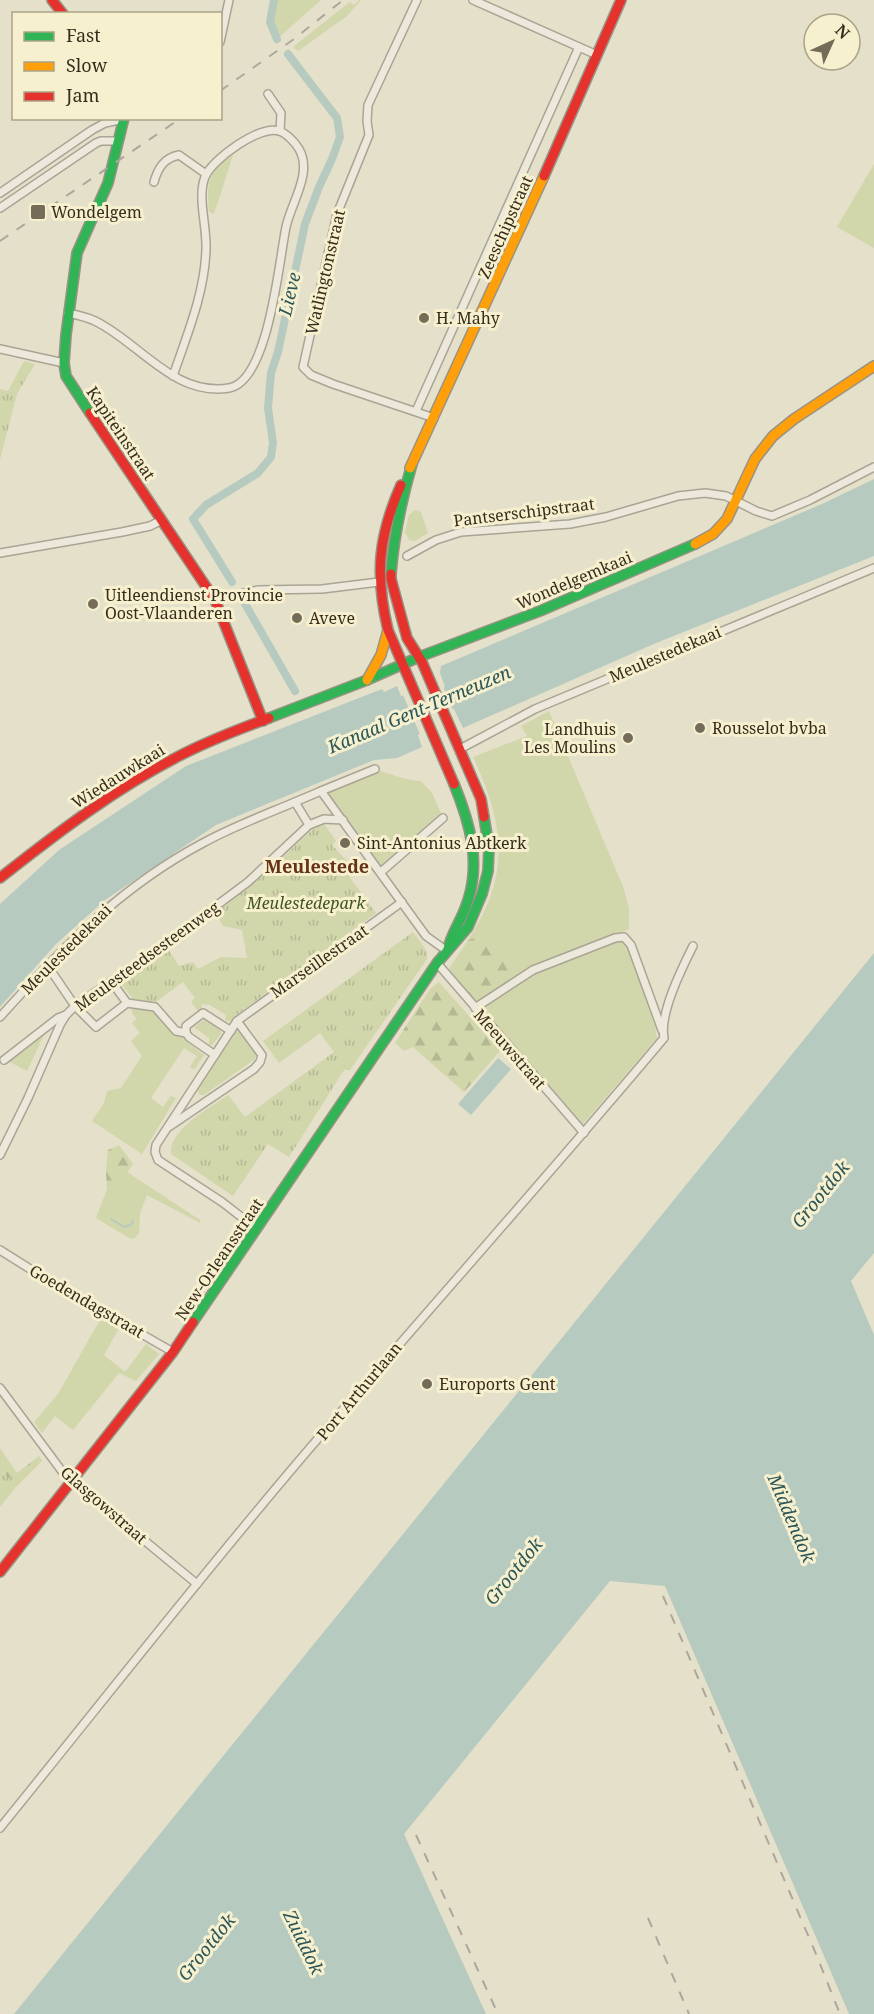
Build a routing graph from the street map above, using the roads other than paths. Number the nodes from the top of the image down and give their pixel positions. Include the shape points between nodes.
1 (52, 0) edge
2 (229, 0) edge
3 (417, 0) edge
4 (473, 0) edge
5 (621, 0) edge
6 (61, 12) edge
7 (222, 33) edge
8 (579, 47) junction
9 (597, 55) junction
10 (268, 94) dead end
11 (119, 120) edge
12 (124, 120) edge
13 (280, 131) junction
14 (118, 141) junction
15 (206, 174) junction
16 (154, 182) dead end
17 (0, 193) edge
18 (0, 208) edge
19 (68, 313) junction
20 (0, 349) edge
21 (64, 363) junction
22 (874, 366) edge
23 (173, 376) junction
24 (416, 411) junction
25 (434, 418) junction
26 (412, 464) junction
27 (874, 467) edge
28 (735, 501) junction
29 (162, 520) junction
30 (0, 553) edge
31 (407, 556) dead end
32 (874, 568) edge
33 (379, 582) junction
34 (215, 600) junction
35 (388, 630) junction
36 (419, 657) junction
37 (402, 665) junction
38 (367, 680) junction
39 (263, 721) junction
40 (460, 749) junction
41 (375, 768) dead end
42 (321, 791) junction
43 (295, 802) junction
44 (443, 818) dead end
45 (342, 819) junction
46 (309, 825) junction
47 (381, 872) junction
48 (0, 878) edge
49 (402, 902) junction
50 (693, 946) dead end
51 (447, 951) junction
52 (437, 963) junction
53 (47, 965) junction
54 (111, 981) junction
55 (127, 1003) junction
56 (75, 1006) junction
57 (475, 1008) junction
58 (66, 1015) junction
59 (0, 1017) edge
60 (237, 1021) junction
61 (231, 1030) junction
62 (662, 1030) junction
63 (186, 1033) junction
64 (215, 1055) junction
65 (4, 1060) dead end
66 (190, 1094) junction
67 (202, 1104) junction
68 (168, 1128) junction
69 (584, 1133) junction
70 (0, 1155) edge
71 (257, 1229) junction
72 (0, 1250) edge
73 (173, 1352) junction
74 (0, 1388) edge
75 (72, 1481) junction
76 (0, 1572) edge
77 (197, 1584) junction
78 (0, 1828) edge

1 - 6 main road
2 - 7 street
3 - 24 street, Watlingtonstraat via 368,105 369,135 337,214 303,367 311,375 333,384
4 - 8 street
5 - 9 main road, Zeeschipstraat
8 - 9 street
8 - 24 street
9 - 25 main road, Zeeschipstraat
10 - 13 street via 281,113
11 - 17 street via 92,130
12 - 14 main road, Kapiteinstraat
13 - 15 street via 264,131 213,163
13 - 23 street via 300,150 303,177 287,223 271,316 260,354 239,385 230,388 203,388
14 - 18 street via 96,143
14 - 19 main road, Kapiteinstraat via 108,183 77,253
15 - 16 street via 179,155 162,164
15 - 23 street via 202,194 207,247 204,272
19 - 21 main road, Kapiteinstraat
19 - 23 street via 94,320
20 - 21 street
21 - 29 main road, Kapiteinstraat via 66,376
22 - 28 main road via 773,436 754,459
24 - 25 street, Watlingtonstraat
25 - 26 main road, Zeeschipstraat
26 - 33 main road, Zeeschipstraat via 383,532 378,554
26 - 36 main road, Zeeschipstraat via 397,520 391,579 407,638
27 - 28 street via 772,516
28 - 31 street, Pantserschipstraat via 705,493 678,496 570,524 461,532
28 - 36 main road, Wondelgemkaai via 727,519 702,541 540,611
29 - 30 street via 122,532
29 - 34 main road, Kapiteinstraat
32 - 40 street, Meulestedekaai via 535,709
33 - 34 street via 244,592
33 - 35 main road, Zeeschipstraat
34 - 39 main road, Kapiteinstraat
35 - 37 main road, Zeeschipstraat
35 - 38 main road via 381,655
36 - 37 main road, Wondelgemkaai
36 - 40 main road, New-Orleansstraat
37 - 38 main road, Wondelgemkaai
37 - 51 main road, New-Orleansstraat via 469,826 474,854 471,891
38 - 39 main road, Wondelgemkaai
39 - 48 main road, Wiedauwkaai via 214,739 139,779 68,825
40 - 51 main road, New-Orleansstraat via 481,800 489,860 482,894 468,927
41 - 42 street
42 - 43 street, Meulestedekaai
42 - 45 street
43 - 46 street
43 - 53 street, Meulestedekaai via 177,858 115,901
44 - 47 street
45 - 46 street via 324,819
45 - 47 street
46 - 54 street, Meulesteedsesteenweg via 248,882
47 - 49 street
49 - 51 street via 426,936
49 - 60 street, Marseillestraat
50 - 62 street, Port Arthurlaan via 674,985
51 - 52 main road, New-Orleansstraat
52 - 57 street, Meeuwstraat
52 - 71 main road, New-Orleansstraat
53 - 56 street
53 - 59 street, Meulestedekaai
54 - 55 street
54 - 56 street, Meulesteedsesteenweg
55 - 56 street via 96,1027
55 - 63 street via 155,1007 176,1031
56 - 58 street, Meulesteedsesteenweg
57 - 62 street via 533,970 624,937 631,945
57 - 69 street, Meeuwstraat
58 - 65 street, Meulesteedsesteenweg
58 - 70 street, Meulesteedsesteenweg
60 - 61 street, Marseillestraat
60 - 67 street, Marseillestraat via 261,1055 260,1062
61 - 63 street via 203,1013 186,1026
61 - 64 street, Marseillestraat
62 - 69 street, Port Arthurlaan via 664,1038
63 - 64 street
64 - 66 street, Marseillestraat
66 - 67 street
66 - 68 street, Marseillestraat
67 - 68 street, Marseillestraat
68 - 71 street, Marseillestraat via 156,1145 158,1160
69 - 77 street, Port Arthurlaan via 421,1318
71 - 73 main road, New-Orleansstraat
72 - 73 street, Goedendagstraat
73 - 75 main road, New-Orleansstraat
74 - 75 street, Glasgowstraat
75 - 76 main road, New-Orleansstraat
75 - 77 street, Glasgowstraat
77 - 78 street, Port Arthurlaan

